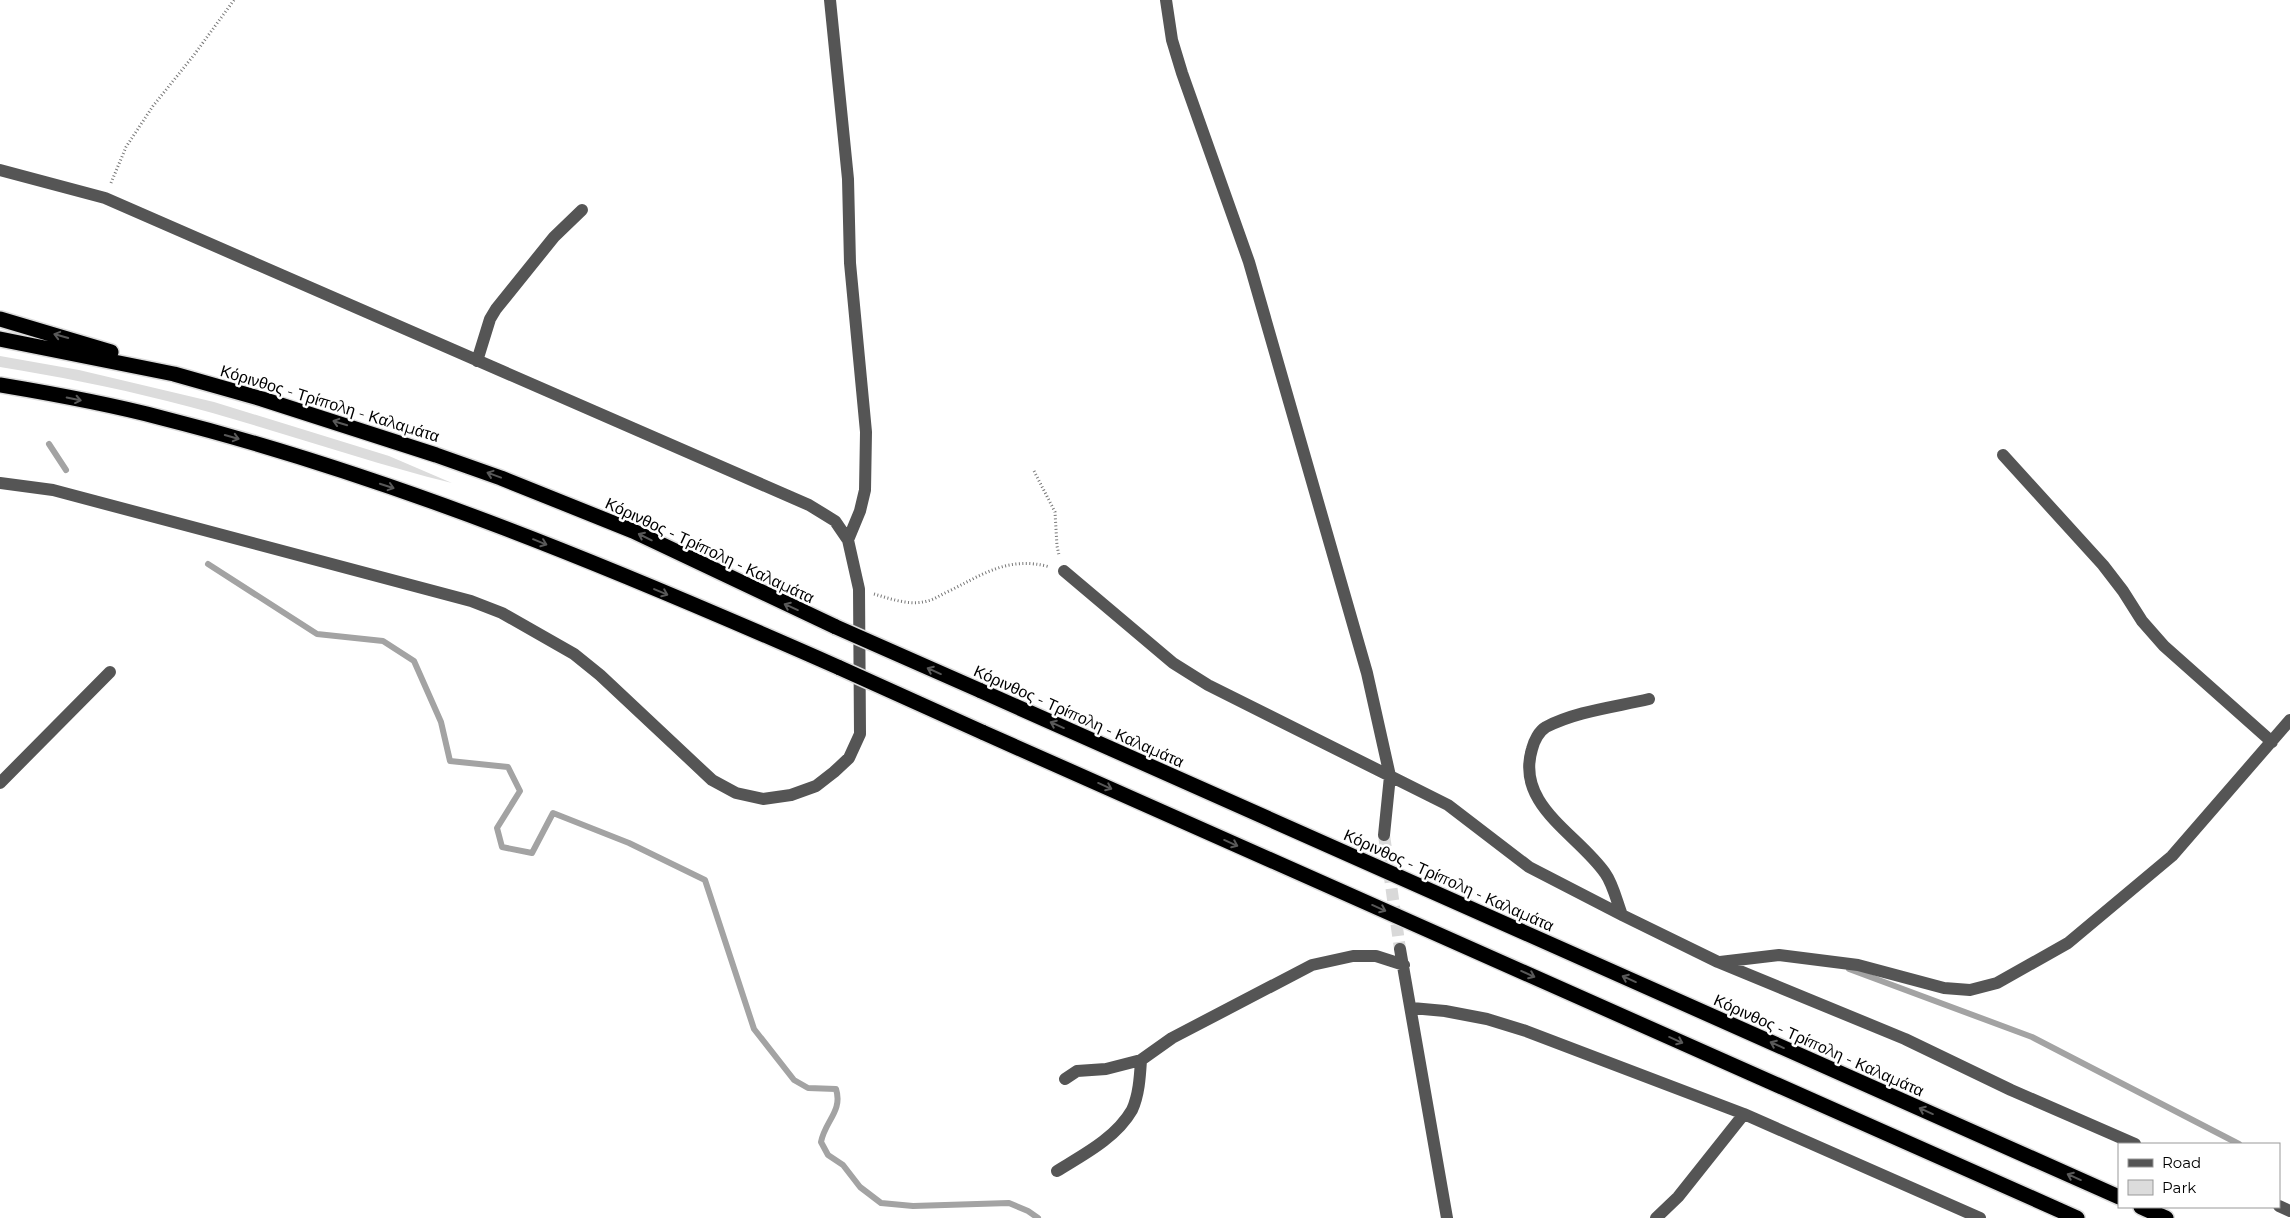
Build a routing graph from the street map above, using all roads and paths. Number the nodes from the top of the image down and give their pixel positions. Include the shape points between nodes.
1 (234, 0) edge
2 (830, 0) edge
3 (1166, 0) edge
4 (0, 170) edge
5 (105, 198) junction
6 (582, 210) dead end
7 (0, 319) edge
8 (0, 339) edge
9 (478, 361) junction
10 (174, 374) junction
11 (0, 385) edge
12 (0, 389) edge
13 (27, 390) junction
14 (2003, 455) dead end
15 (1034, 471) dead end
16 (0, 483) edge
17 (848, 540) junction
18 (1064, 570) junction
19 (859, 589) junction
20 (110, 672) dead end
21 (1649, 699) dead end
22 (2290, 720) edge
23 (2272, 742) junction
24 (1390, 776) junction
25 (0, 783) edge
26 (1384, 835) tunnel mouth
27 (1622, 915) junction
28 (1400, 949) tunnel mouth
29 (1718, 962) junction
30 (1404, 965) junction
31 (1412, 1008) junction
32 (1141, 1060) junction
33 (1065, 1079) dead end
34 (1744, 1114) junction
35 (2133, 1143) edge
36 (1057, 1170) dead end
37 (2118, 1197) edge
38 (2143, 1208) edge
39 (1447, 1218) edge
40 (1656, 1218) edge
41 (1980, 1218) edge
42 (2077, 1218) edge
43 (2166, 1218) edge

1 - 5 path via 153,106 126,147
2 - 17 street via 848,179 850,263 866,432 865,490
3 - 24 street via 1172,40 1182,73 1249,262 1367,673
4 - 5 street
5 - 9 street
6 - 9 street via 554,238 496,309
10 -> 7 highway
8 - 10 highway, Κόρινθος - Τρίπολη - Καλαμάτα
9 - 17 street via 809,504 835,521
37 -> 10 highway, Κόρινθος - Τρίπολη - Καλαμάτα, bridge via 836,627 633,532 501,478 358,429
11 - 13 highway
12 - 13 highway
13 -> 42 highway, bridge via 160,417 250,442 420,497 553,547 840,668
14 - 23 street via 2103,565 2142,621 2164,646
15 - 18 path via 1056,512 1057,546
16 - 19 street via 52,490 250,541 470,601 502,613 574,654 712,780 736,793 763,799 791,795 816,786 850,758 860,734
17 - 19 street
18 - 19 path via 1036,563 1009,564 916,603 895,601
18 - 24 street via 1173,663
20 - 25 street
21 - 27 street via 1574,716 1544,728 1535,740 1530,757 1532,782 1538,799 1607,875
22 - 23 street
23 - 29 street via 2172,856 2068,943 1997,983 1970,990 1944,988 1858,966 1778,955
24 - 26 street
24 - 27 street via 1448,805 1529,867
27 - 29 street
28 - 30 street
29 - 35 street via 1905,1039
30 - 31 street
30 - 32 street via 1376,956 1353,956 1312,965 1172,1038
31 - 34 street via 1487,1019 1526,1031
31 - 39 street
32 - 33 street via 1106,1070 1077,1071
32 - 36 street via 1136,1099 1120,1126 1109,1137
34 - 40 street via 1678,1197
34 - 41 street
38 - 43 highway

